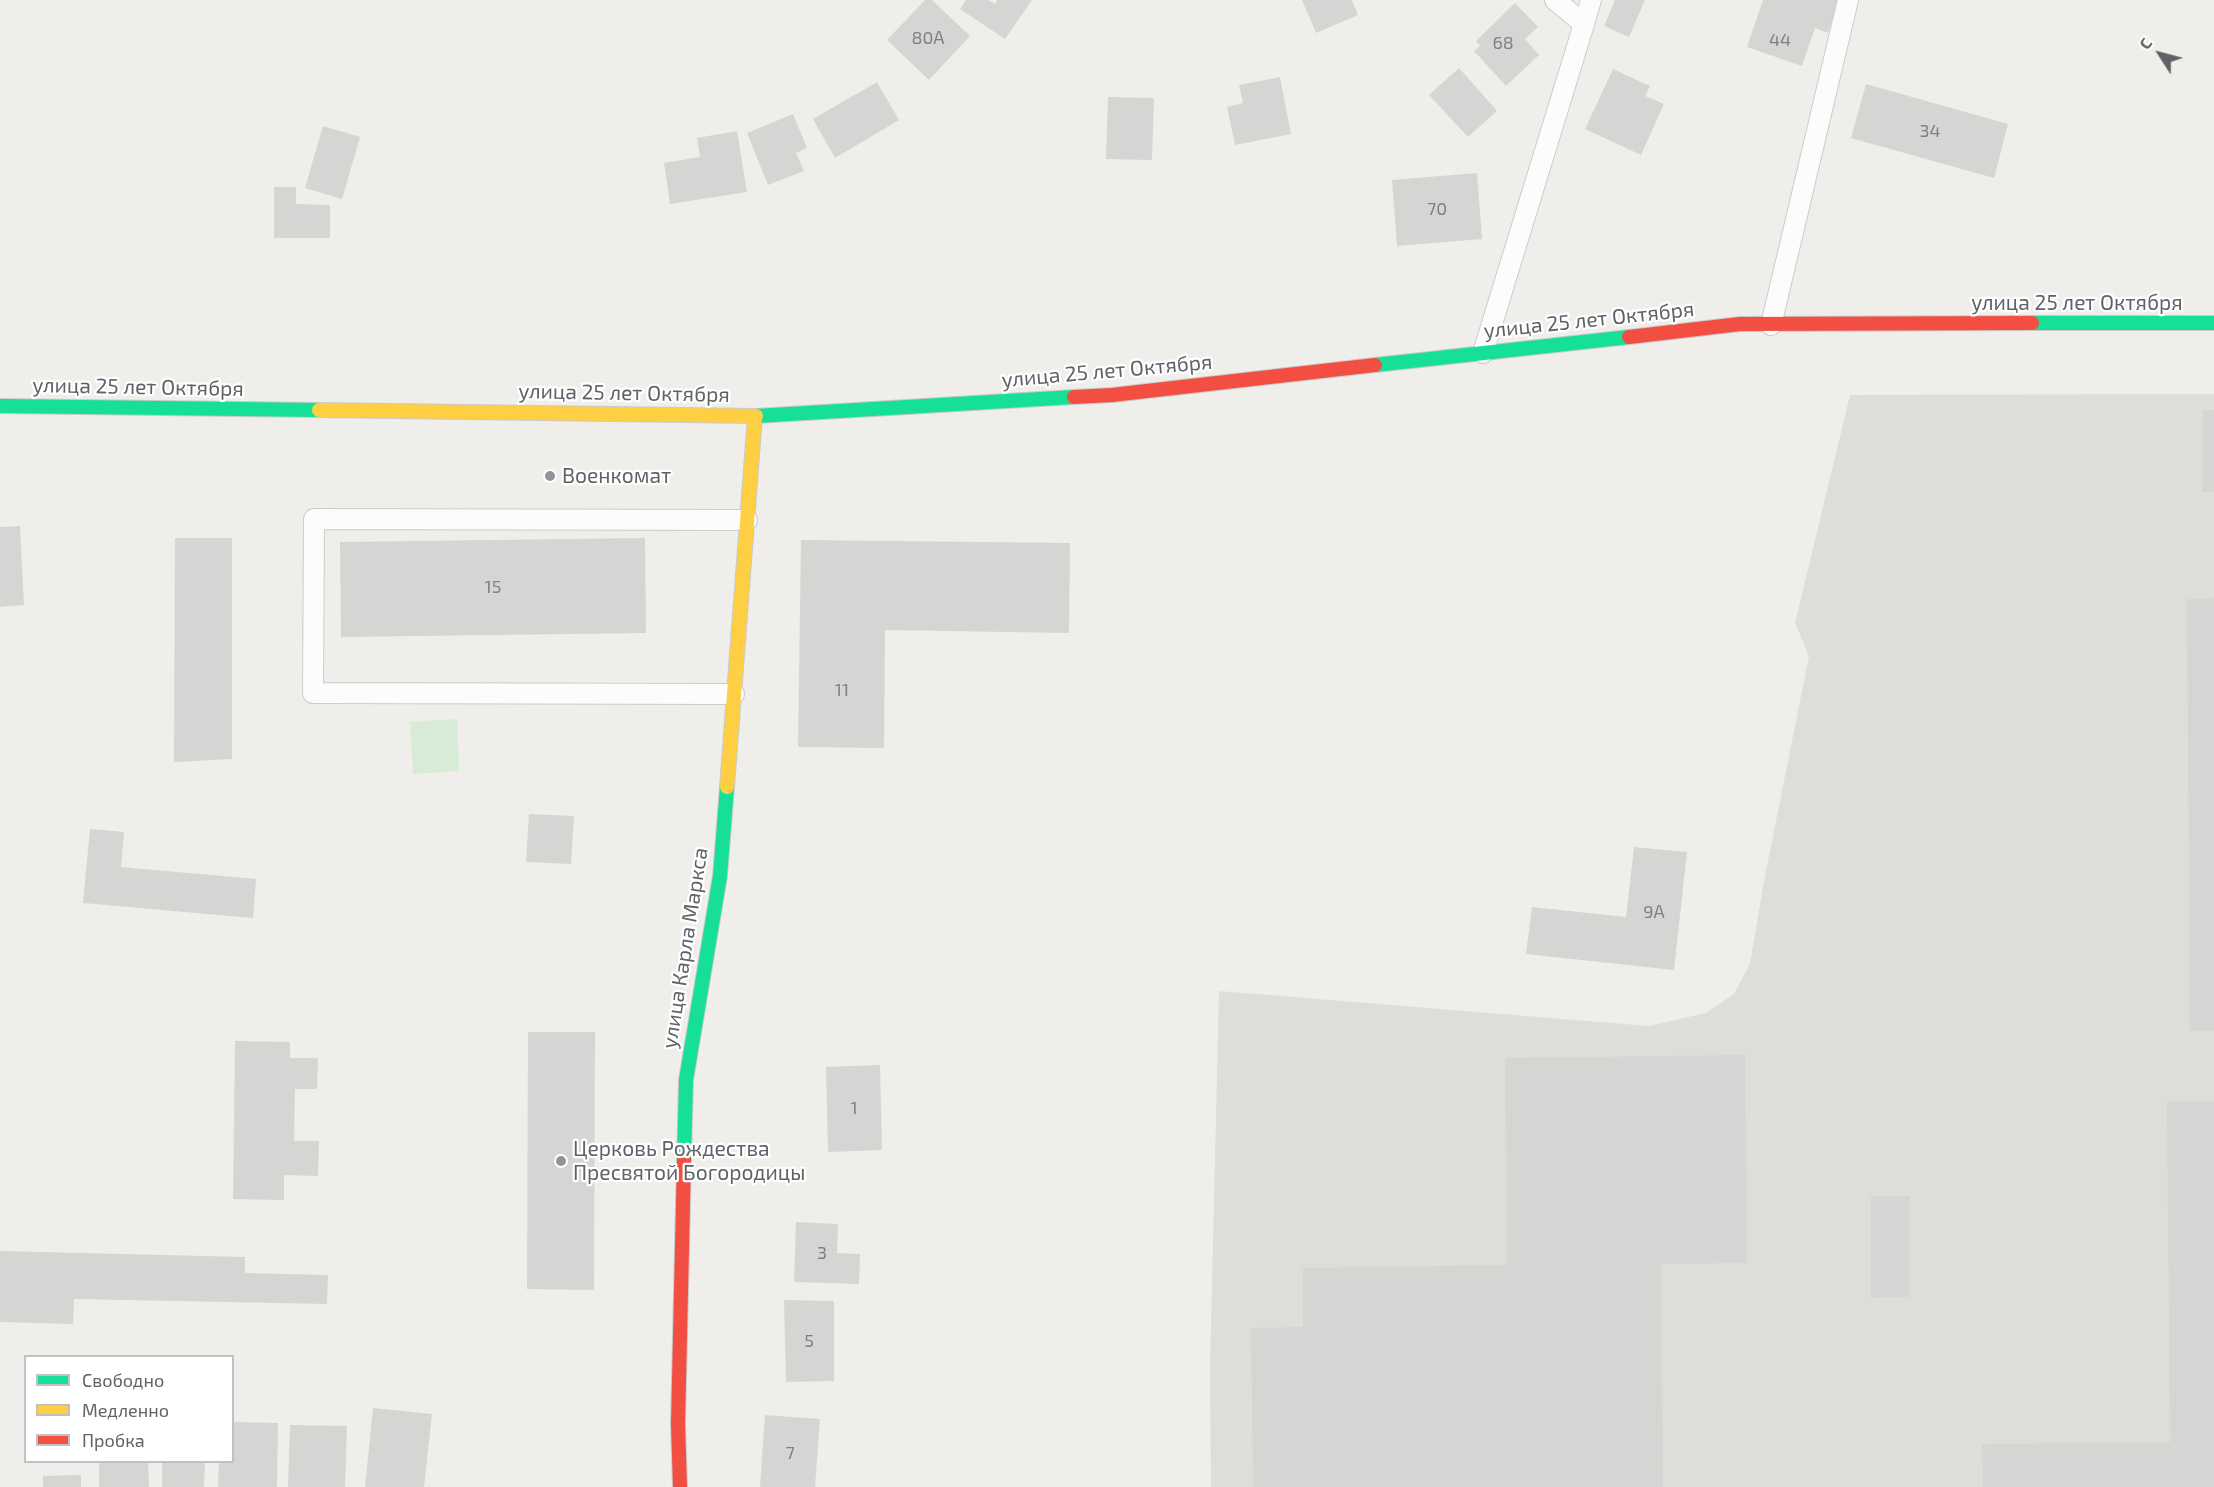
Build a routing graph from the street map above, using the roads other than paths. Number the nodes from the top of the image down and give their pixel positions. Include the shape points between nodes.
1 (1555, 0) edge
2 (1591, 0) edge
3 (1848, 0) edge
4 (1584, 24) junction
5 (2214, 323) edge
6 (1771, 325) junction
7 (1483, 353) junction
8 (0, 406) edge
9 (755, 416) junction
10 (747, 520) junction
11 (734, 694) junction
12 (680, 1487) edge

1 - 4 lane
2 - 4 lane
3 - 6 lane
4 - 7 lane
5 - 6 street, улица 25 лет Октября
6 - 7 street, улица 25 лет Октября via 1740,324
7 - 9 street, улица 25 лет Октября via 1112,394
8 - 9 street, улица 25 лет Октября
9 - 10 street, улица Карла Маркса
10 - 11 street, улица Карла Маркса
10 - 11 lane via 314,519 313,693
11 - 12 street, улица Карла Маркса via 720,876 686,1080

